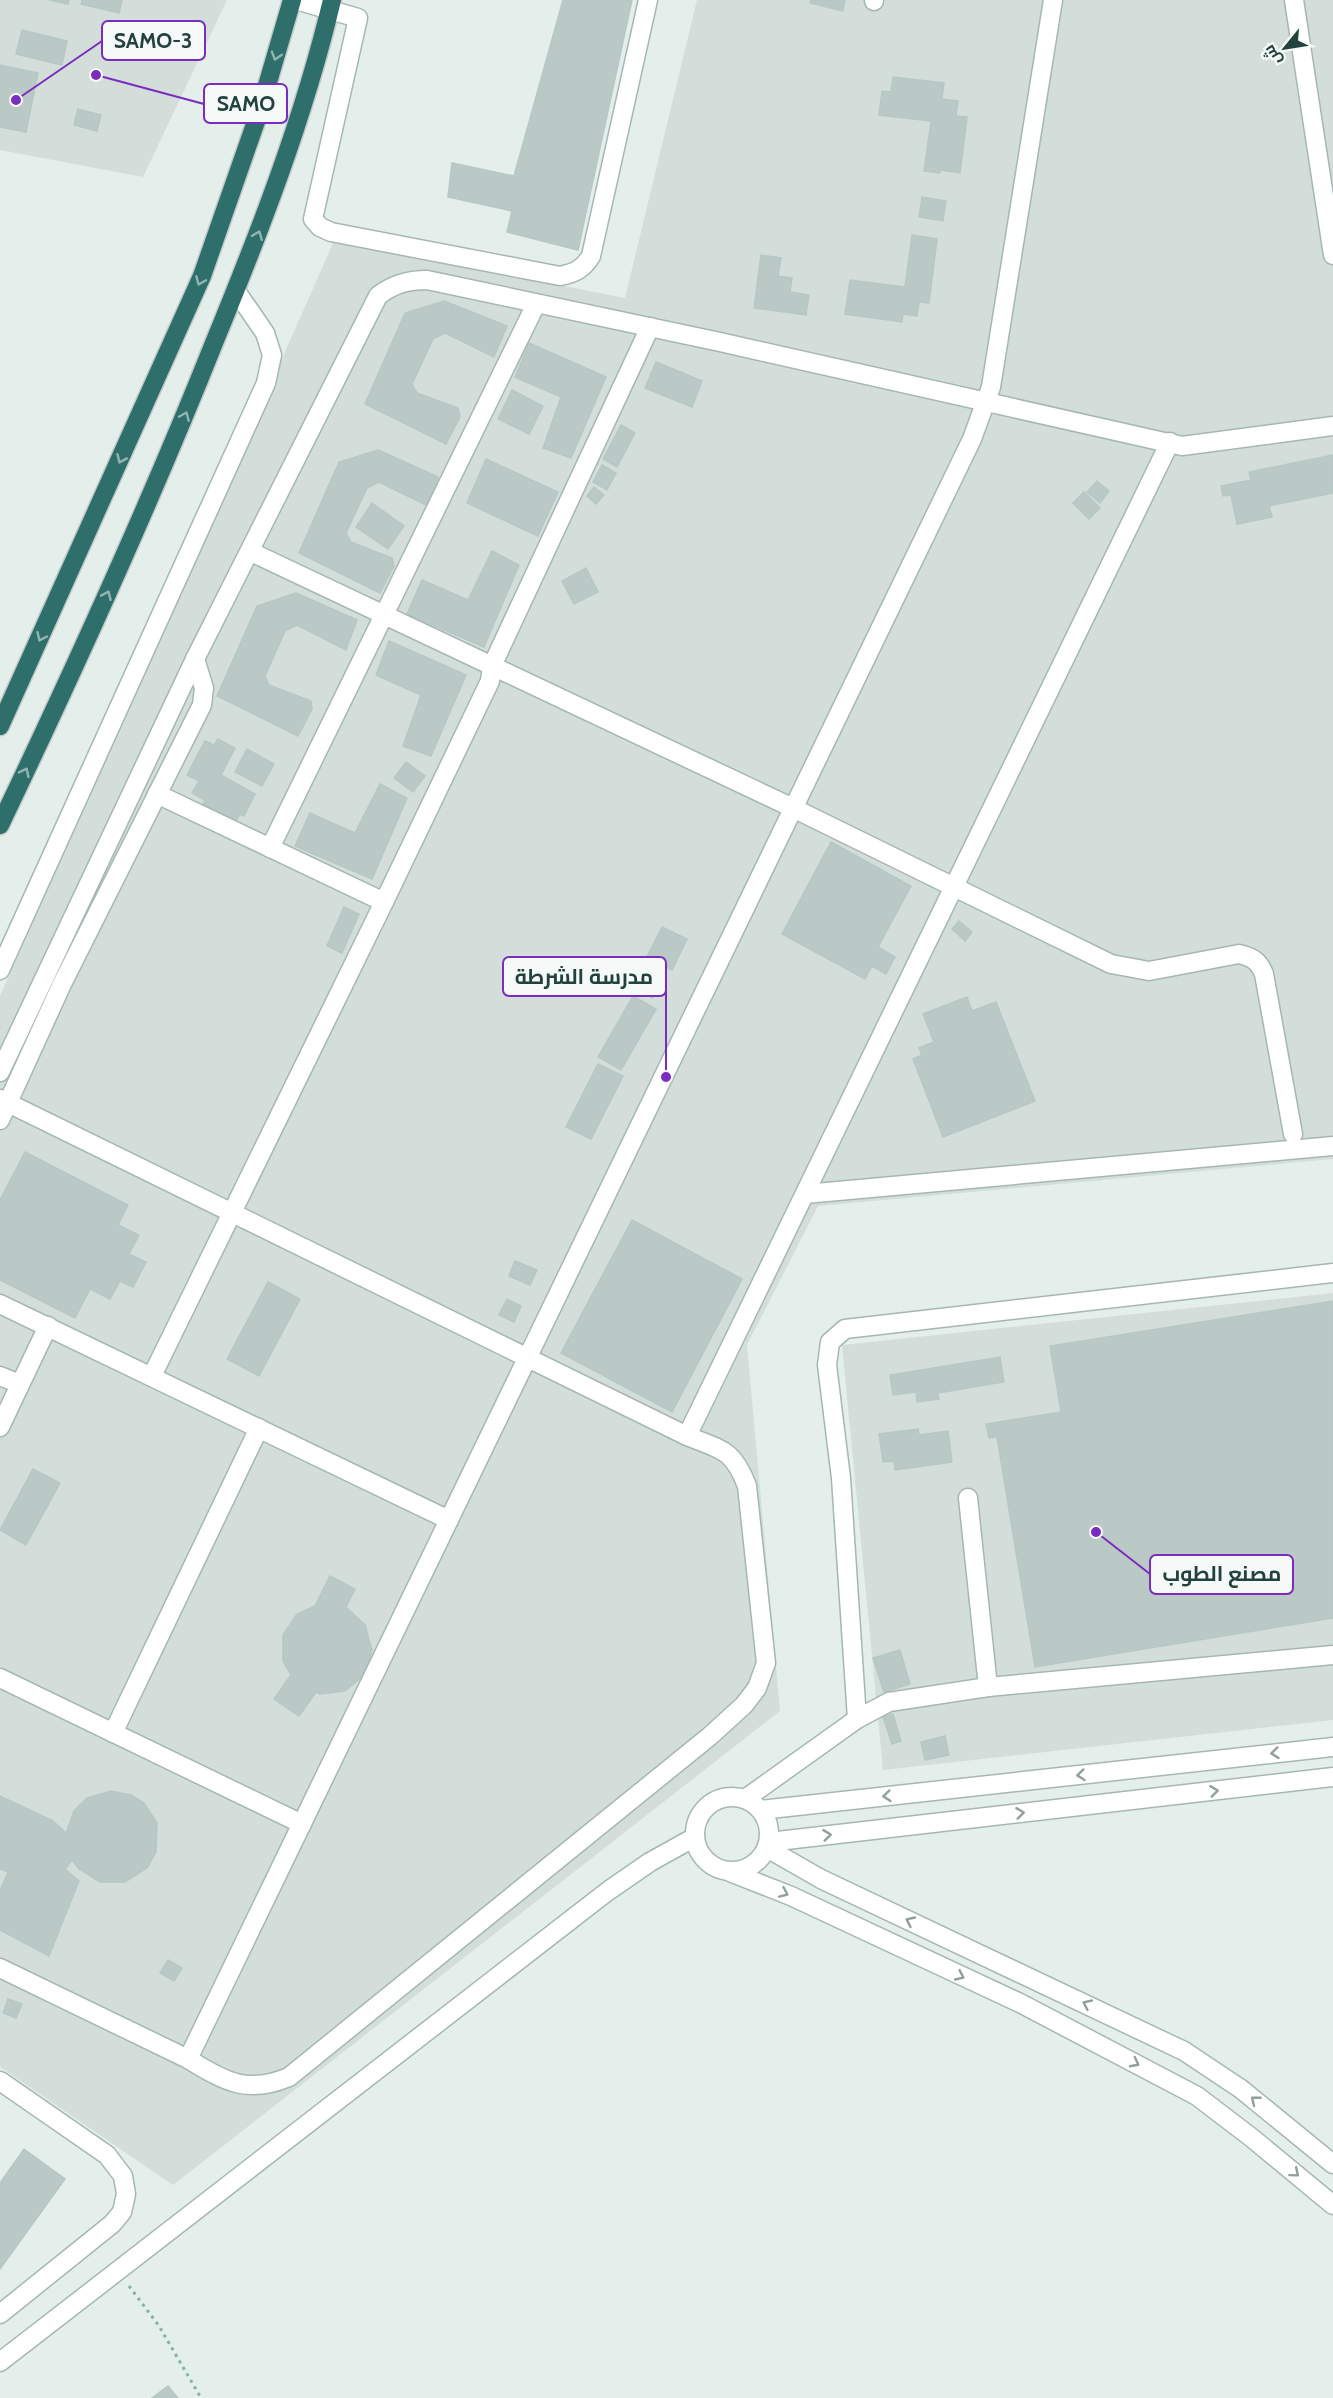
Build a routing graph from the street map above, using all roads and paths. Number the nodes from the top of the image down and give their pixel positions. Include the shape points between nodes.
1 (294, 0) edge
2 (648, 0) edge
3 (1053, 0) edge
4 (1294, 0) edge
5 (331, 5) edge
6 (1333, 255) edge
7 (236, 291) junction
8 (536, 304) junction
9 (650, 327) junction
10 (985, 403) junction
11 (1333, 426) edge
12 (1170, 442) junction
13 (251, 552) junction
14 (384, 615) junction
15 (195, 659) junction
16 (492, 666) junction
17 (0, 726) edge
18 (158, 794) junction
19 (793, 808) junction
20 (0, 825) edge
21 (270, 848) junction
22 (954, 887) junction
23 (384, 902) junction
24 (0, 970) edge
25 (0, 1072) edge
26 (4, 1101) edge
27 (0, 1120) edge
28 (1293, 1134) dead end
29 (1333, 1146) edge
30 (805, 1194) junction
31 (231, 1212) junction
32 (1333, 1273) edge
33 (0, 1304) edge
34 (48, 1326) junction
35 (527, 1358) junction
36 (0, 1376) edge
37 (152, 1376) junction
38 (20, 1384) junction
39 (0, 1427) edge
40 (259, 1428) junction
41 (687, 1436) junction
42 (968, 1498) dead end
43 (449, 1520) junction
44 (1333, 1655) edge
45 (0, 1678) edge
46 (988, 1687) junction
47 (857, 1719) junction
48 (113, 1733) junction
49 (1333, 1747) edge
50 (1333, 1777) edge
51 (745, 1799) junction
52 (761, 1810) junction
53 (302, 1824) junction
54 (695, 1837) junction
55 (768, 1845) junction
56 (729, 1872) junction
57 (0, 1968) edge
58 (188, 2059) junction
59 (0, 2081) edge
60 (1333, 2164) edge
61 (1333, 2205) edge
62 (117, 2270) junction
63 (0, 2314) edge
64 (0, 2362) edge
65 (201, 2398) edge

1 - 5 street
1 -> 17 highway via 202,276
2 - 5 street via 591,256 584,267 560,276 331,232 313,219 358,18
3 - 10 street via 991,387
4 - 6 street
7 -> 5 highway via 309,88
20 -> 7 highway via 83,651
7 - 24 street via 265,333 272,355 266,383
8 - 9 street
8 - 13 street via 427,280 401,282 378,296
8 - 14 street
9 - 10 street
9 - 16 street
10 - 12 street
10 - 19 street via 972,439
11 - 12 street via 1182,446
12 - 22 street
13 - 14 street
13 - 15 street
14 - 16 street
14 - 21 street
15 - 18 street via 204,688 202,705
15 - 25 street
16 - 19 street
16 - 23 street via 490,681
18 - 21 street
18 - 26 street
19 - 22 street
19 - 35 street
21 - 23 street
22 - 28 street via 1111,964 1149,971 1239,954 1259,963
22 - 30 street
23 - 31 street
26 - 27 street
26 - 31 street
29 - 30 street
30 - 41 street
31 - 35 street
31 - 37 street
32 - 47 street via 845,1329 830,1342 827,1365 841,1478
33 - 34 street
34 - 37 street
34 - 38 street
35 - 41 street
35 - 43 street
36 - 38 street
37 - 40 street
38 - 39 street
40 - 43 street
40 - 48 street
41 - 58 street via 723,1450 739,1464 747,1486 766,1663 757,1688 744,1705 289,2077 255,2087 222,2080
42 - 46 street
43 - 53 street
44 - 46 street
45 - 48 street
46 - 47 street via 890,1702
47 - 51 street
48 - 53 street
49 -> 52 street
55 -> 50 street
51 - 52 street
51 - 54 street via 724,1798 706,1808 699,1816
52 - 55 street via 769,1832
53 - 58 street
54 - 56 street via 706,1862
54 - 62 street via 608,1891
55 - 56 street via 759,1861
60 -> 55 street via 1241,2089 1184,2051 835,1886
56 -> 61 street via 791,1896 1020,2003 1197,2096
57 - 58 street
59 - 63 street via 107,2154 123,2176 126,2194 122,2212 112,2224
62 - 64 street
62 - 65 path via 159,2326

